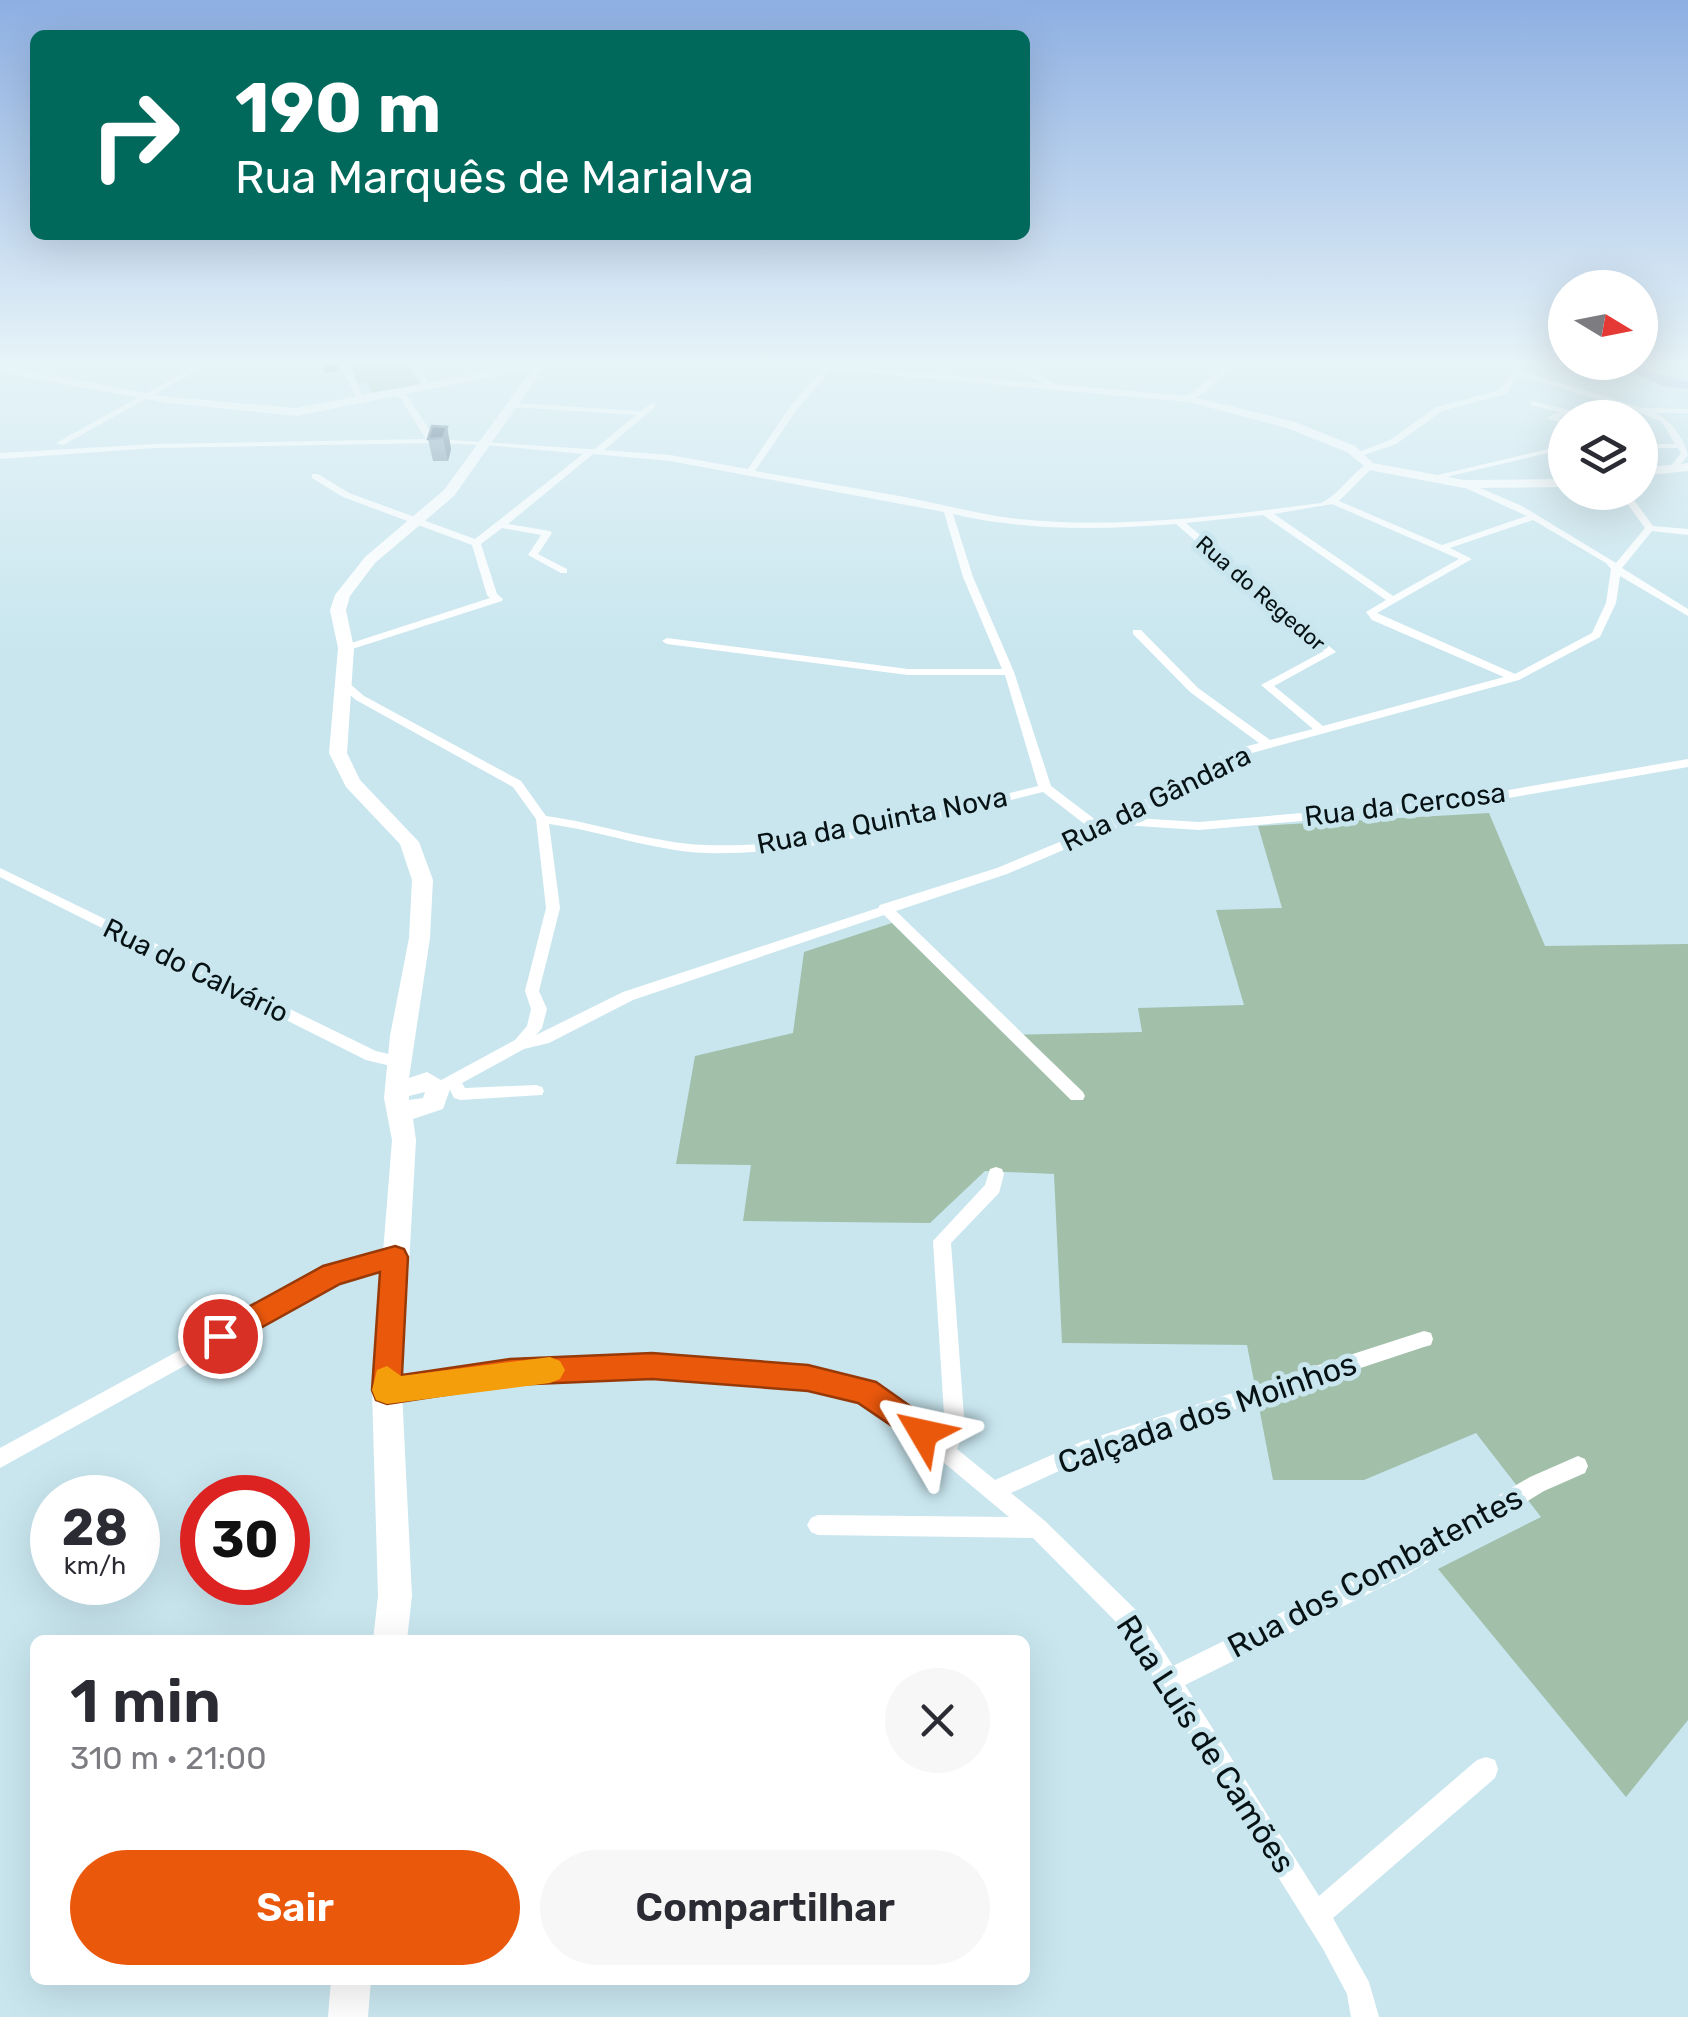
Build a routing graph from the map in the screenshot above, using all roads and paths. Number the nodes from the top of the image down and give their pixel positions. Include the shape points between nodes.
1 (474, 459) edge
2 (586, 459) edge
3 (676, 459) edge
4 (759, 459) edge
5 (1363, 459) edge
6 (1512, 459) edge
7 (1684, 459) edge
8 (1369, 466) junction
9 (1688, 467) edge
10 (1672, 468) junction
11 (1658, 470) edge
12 (750, 472) junction
13 (316, 476) dead end
14 (1429, 478) junction
15 (1548, 483) edge
16 (1464, 484) junction
17 (1334, 502) junction
18 (1636, 510) edge
19 (948, 512) junction
20 (1266, 512) junction
21 (1534, 517) junction
22 (418, 520) junction
23 (1177, 520) junction
24 (500, 525) junction
25 (1650, 528) junction
26 (1688, 532) edge
27 (476, 543) junction
28 (1445, 546) junction
29 (1616, 569) junction
30 (564, 570) dead end
31 (1393, 600) junction
32 (1688, 613) edge
33 (1137, 632) dead end
34 (666, 641) dead end
35 (346, 648) junction
36 (1010, 672) junction
37 (1515, 678) junction
38 (345, 685) junction
39 (1319, 728) junction
40 (1269, 744) junction
41 (1688, 763) edge
42 (1046, 788) junction
43 (542, 819) junction
44 (1120, 821) junction
45 (1099, 829) junction
46 (0, 872) edge
47 (885, 908) junction
48 (520, 1044) junction
49 (395, 1061) junction
50 (536, 1091) dead end
51 (422, 1094) junction
52 (1077, 1096) dead end
53 (996, 1174) dead end
54 (395, 1257) junction
55 (1424, 1339) dead end
56 (387, 1390) junction
57 (946, 1451) junction
58 (0, 1459) edge
59 (1578, 1466) dead end
60 (992, 1491) junction
61 (818, 1525) dead end
62 (1038, 1528) junction
63 (391, 1635) edge
64 (1172, 1680) junction
65 (1486, 1769) dead end
66 (1317, 1915) junction
67 (351, 1985) edge
68 (348, 2017) edge
69 (1365, 2017) edge

1 - 22 street
2 - 24 street
3 - 12 street
4 - 12 street
5 - 8 street
6 - 14 street
7 - 10 street
8 - 14 street
8 - 17 street
9 - 10 street
10 - 11 street
12 - 19 street
13 - 22 street
14 - 16 street
15 - 16 street
16 - 21 street
17 - 20 street
17 - 28 street
18 - 25 street
19 - 23 street via 1075,526
19 - 36 street
20 - 23 street
20 - 31 street
21 - 28 street
21 - 29 street via 1596,550
22 - 27 street
22 - 35 street via 370,560 343,595 338,610
23 - 39 street, Rua do Regedor via 1332,652 1267,685
24 - 27 street
24 - 30 street via 547,533 533,556
25 - 26 street
25 - 29 street
27 - 35 street via 498,600
28 - 31 street via 1467,559
29 - 32 street
29 - 37 street, Rua da Gândara via 1596,635
31 - 37 street via 1371,612
33 - 40 street via 1194,690
34 - 36 street via 908,672
35 - 38 street
36 - 42 street
37 - 39 street, Rua da Gândara
38 - 43 street via 517,784
38 - 49 street via 341,766 409,843 421,871 422,910
39 - 40 street, Rua da Gândara
40 - 44 street, Rua da Gândara via 1201,771
41 - 44 street, Rua da Cercosa via 1452,804 1199,826
42 - 43 street, Rua da Quinta Nova via 817,837 722,848 682,847
42 - 45 street
43 - 48 street via 553,908 532,990 539,1009
44 - 45 street, Rua da Gândara
45 - 47 street, Rua da Gândara via 1002,872
46 - 49 street, Rua do Calvário via 372,1056
47 - 48 street, Rua da Gândara via 628,996 544,1040
47 - 52 street
48 - 51 street, Rua da Gândara
49 - 51 street
50 - 51 street
51 - 54 street via 404,1140
53 - 57 street via 992,1188 942,1241 956,1430
54 - 56 street
54 - 58 street via 332,1274
55 - 60 street, Calçada dos Moinhos via 1081,1451
56 - 57 street, Rua Luís de Camões via 510,1372 652,1366 808,1378 866,1392
56 - 63 street
57 - 60 street, Rua Luís de Camões
59 - 64 street, Rua dos Combatentes via 1400,1566
60 - 62 street, Rua Luís de Camões
61 - 62 street
62 - 64 street, Rua Luís de Camões via 1132,1622
64 - 66 street, Rua Luís de Camões
65 - 66 street
66 - 69 street, Rua Luís de Camões via 1360,1991
67 - 68 street

